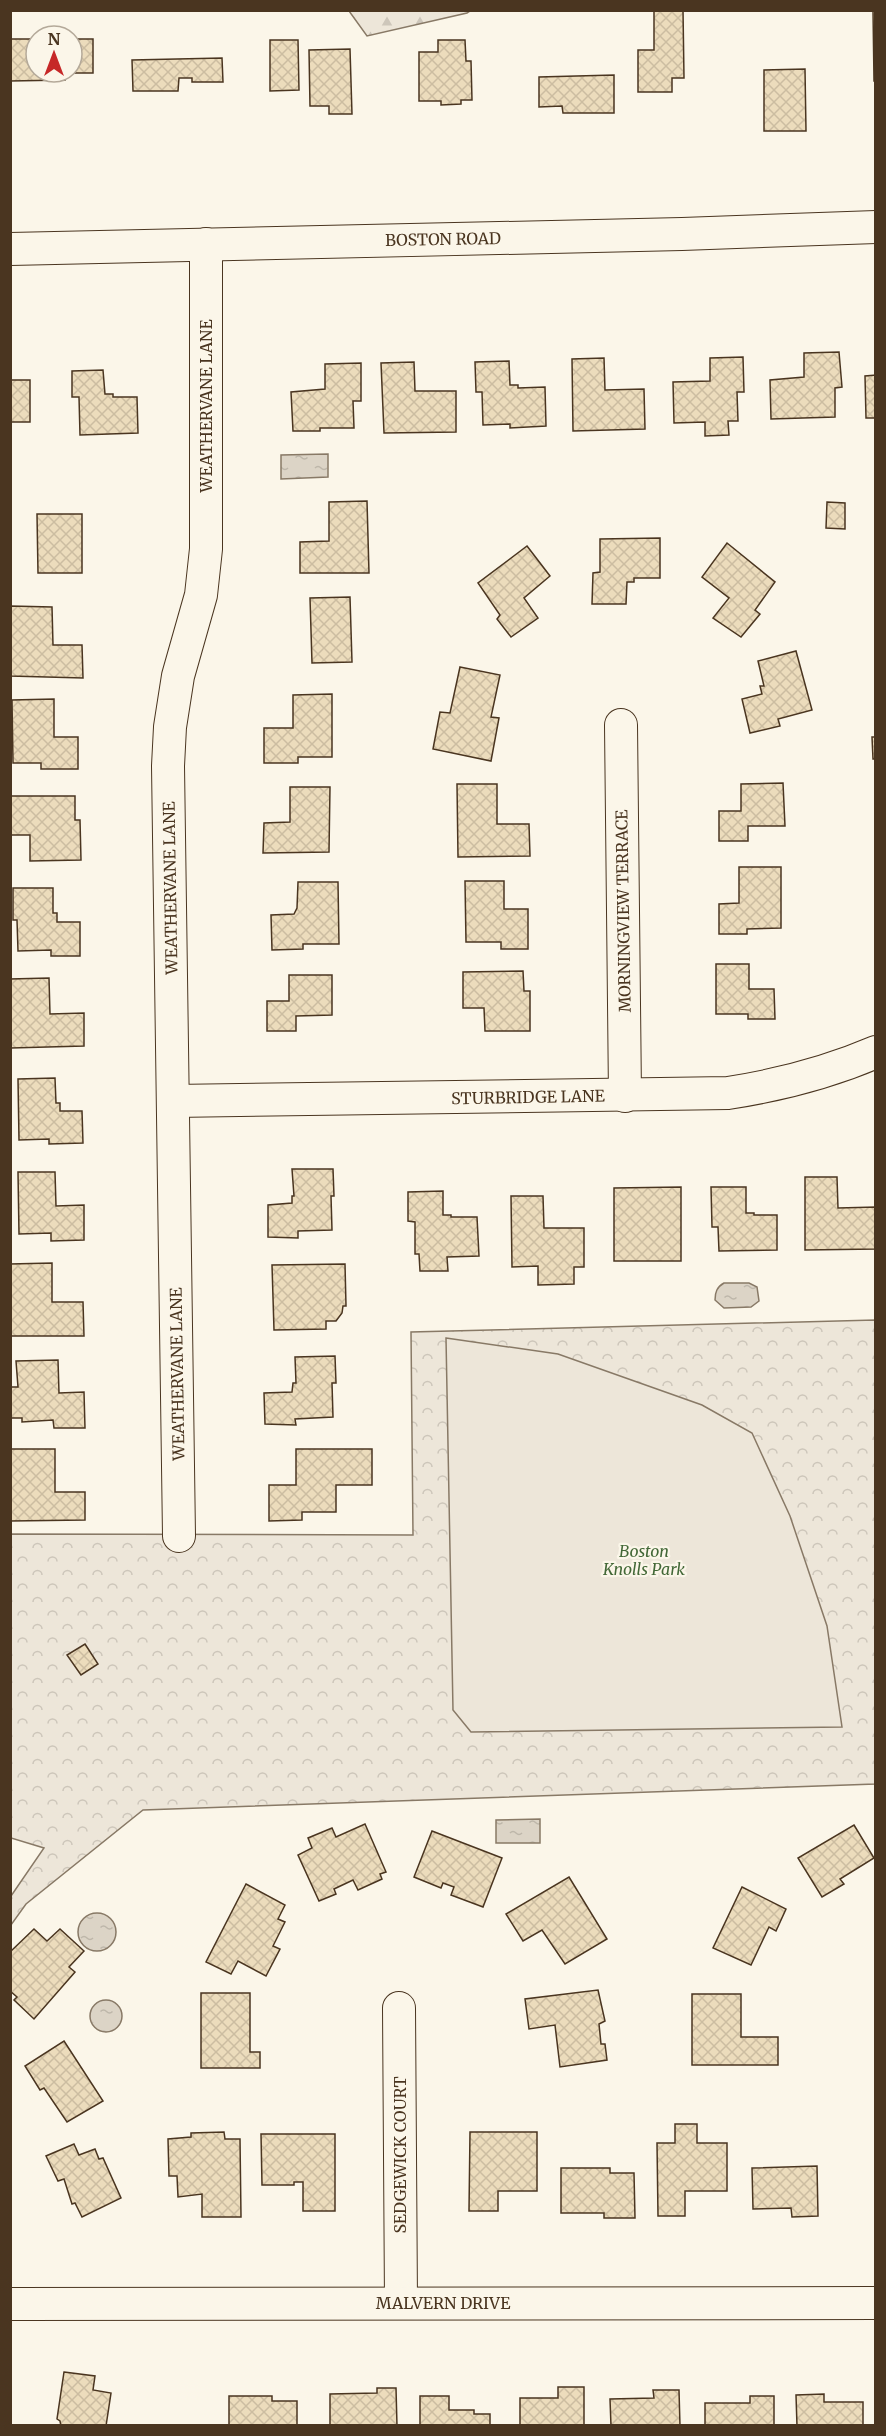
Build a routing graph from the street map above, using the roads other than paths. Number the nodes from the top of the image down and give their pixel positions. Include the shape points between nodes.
1 (876, 227) edge
2 (206, 244) junction
3 (10, 249) edge
4 (621, 725) dead end
5 (876, 1052) edge
6 (625, 1096) junction
7 (173, 1101) junction
8 (179, 1536) dead end
9 (399, 2008) dead end
10 (401, 2303) junction
11 (876, 2303) edge
12 (10, 2304) edge

1 - 2 street, BOSTON ROAD
2 - 3 street, BOSTON ROAD
2 - 7 street, WEATHERVANE LANE via 206,549 201,595 178,676 170,727
4 - 6 street, MORNINGVIEW TERRACE
5 - 6 street, STURBRIDGE LANE via 784,1084 728,1093
6 - 7 street, STURBRIDGE LANE
7 - 8 street, WEATHERVANE LANE
9 - 10 street, SEDGEWICK COURT
10 - 11 street, MALVERN DRIVE
10 - 12 street, MALVERN DRIVE

